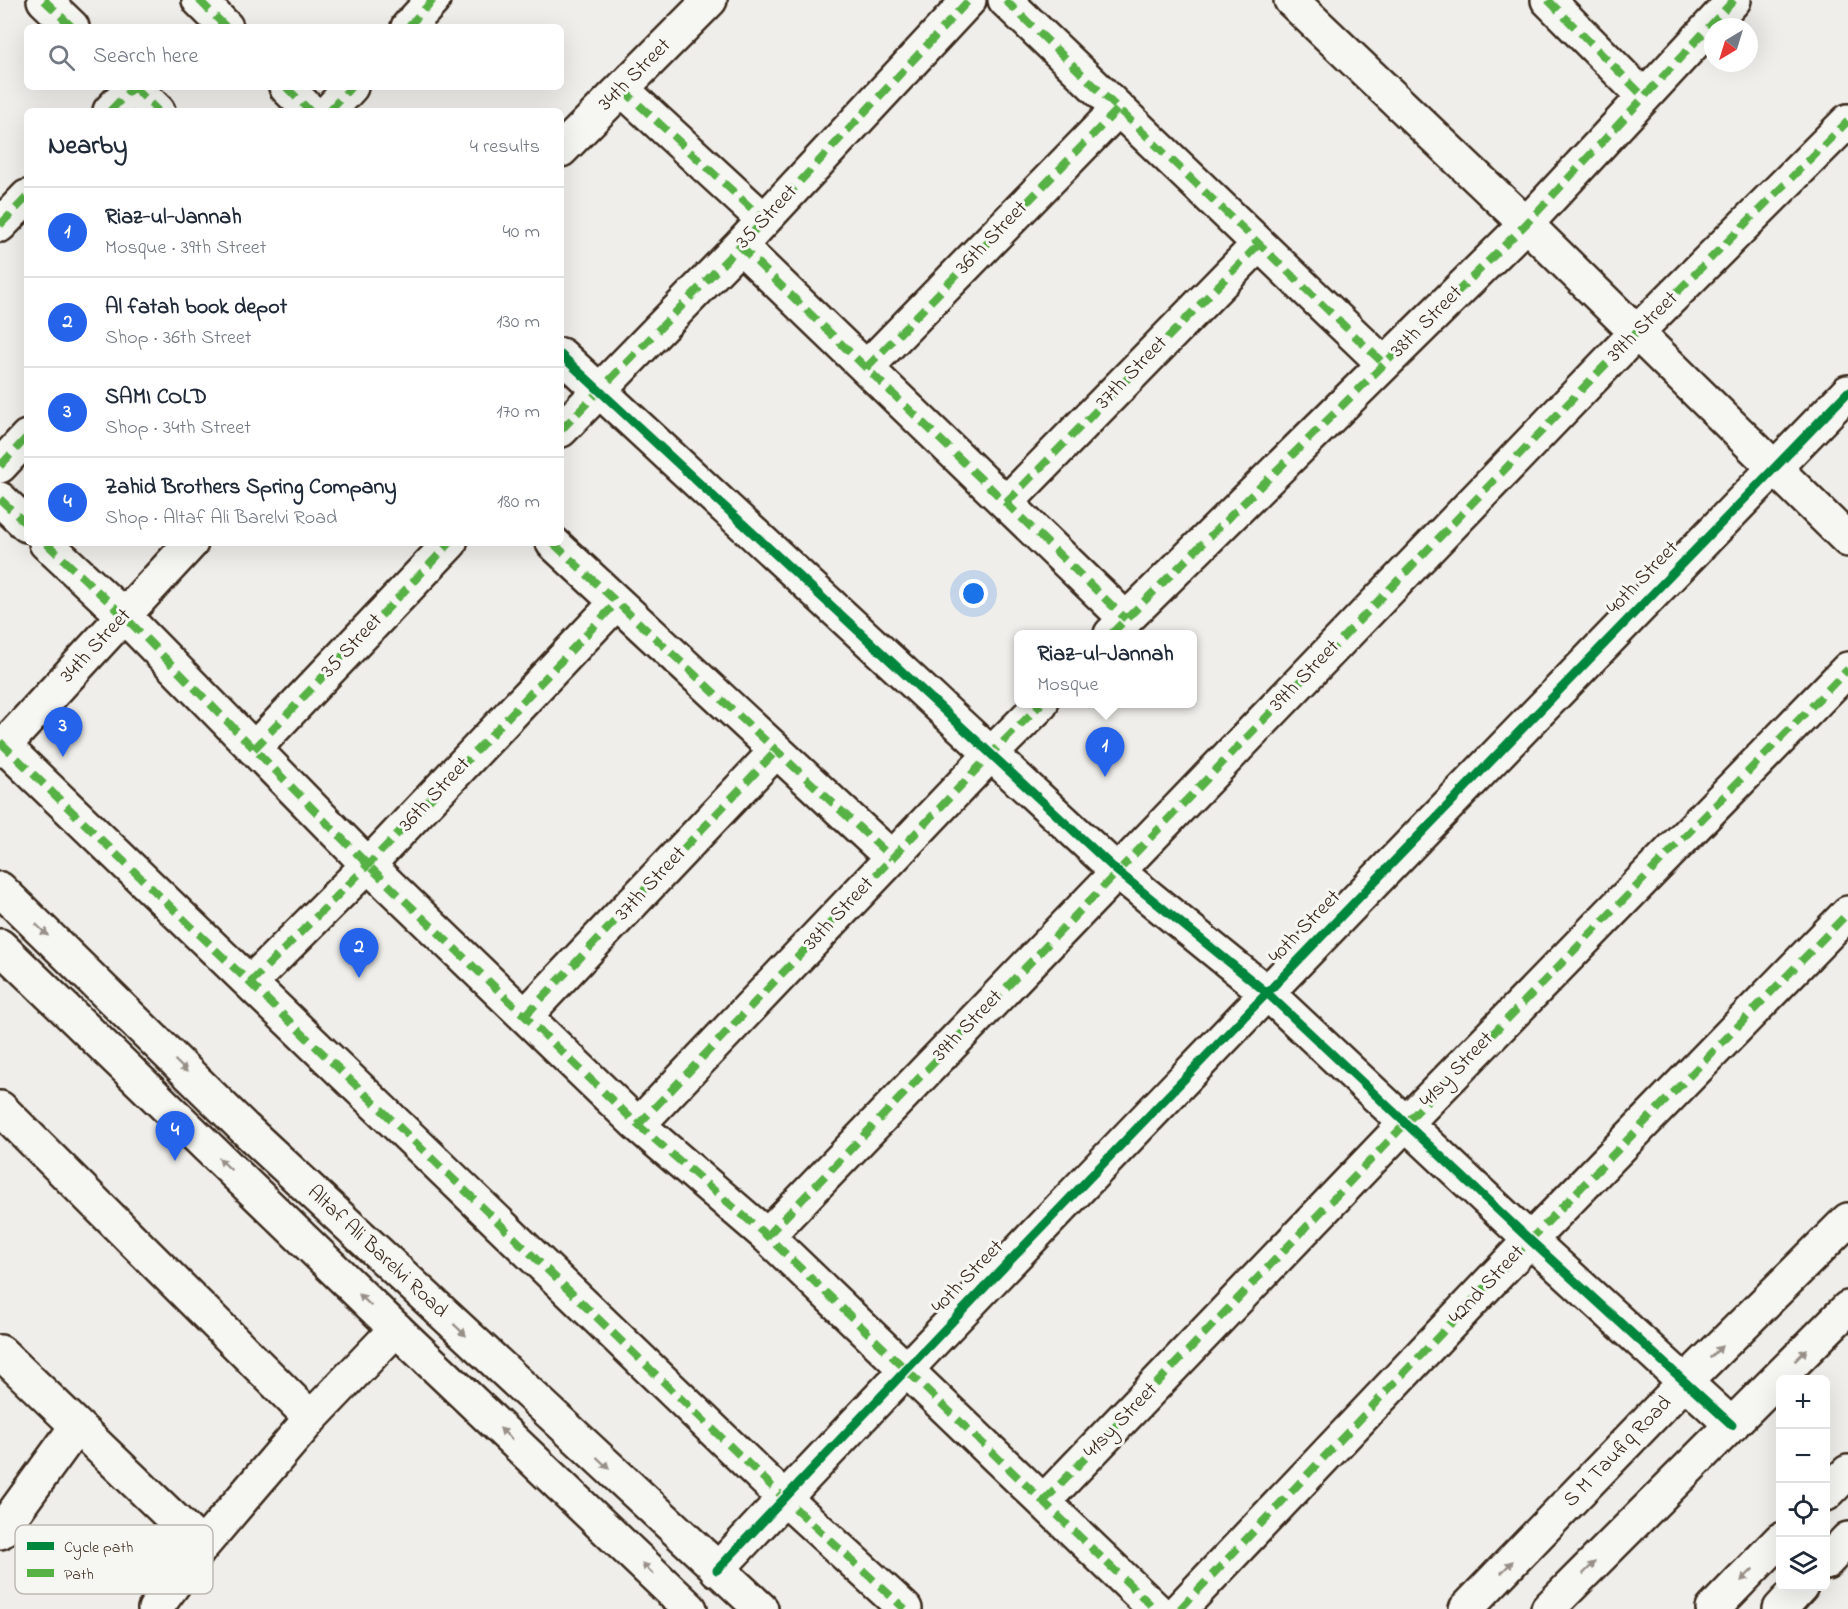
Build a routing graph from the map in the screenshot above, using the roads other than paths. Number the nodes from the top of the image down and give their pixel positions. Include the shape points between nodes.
1 (44, 0) edge
2 (199, 0) edge
3 (433, 0) edge
4 (710, 0) edge
5 (969, 0) edge
6 (1005, 0) edge
7 (1292, 0) edge
8 (1548, 0) edge
9 (1734, 0) edge
10 (69, 24) edge
11 (223, 24) edge
12 (411, 24) edge
13 (622, 89) junction
14 (130, 90) edge
15 (136, 90) edge
16 (289, 90) edge
17 (348, 90) edge
18 (1644, 97) junction
19 (113, 108) edge
20 (155, 108) edge
21 (307, 108) edge
22 (332, 108) edge
23 (1118, 109) junction
24 (1848, 121) edge
25 (564, 147) edge
26 (24, 200) edge
27 (764, 220) junction
28 (1526, 224) junction
29 (0, 225) edge
30 (1259, 243) junction
31 (740, 246) junction
32 (1636, 333) junction
33 (564, 358) edge
34 (1384, 364) junction
35 (866, 368) junction
36 (601, 392) junction
37 (1848, 392) edge
38 (564, 427) edge
39 (24, 440) edge
40 (0, 466) edge
41 (1774, 468) junction
42 (0, 499) edge
43 (1006, 503) junction
44 (24, 522) edge
45 (1848, 540) edge
46 (49, 546) edge
47 (188, 546) edge
48 (447, 546) edge
49 (556, 546) edge
50 (616, 603) junction
51 (124, 616) junction
52 (1119, 627) edge
53 (1848, 669) edge
54 (1037, 708) edge
55 (1, 746) edge
56 (254, 749) junction
57 (776, 751) junction
58 (991, 754) junction
59 (892, 858) junction
60 (368, 865) junction
61 (1117, 871) junction
62 (0, 889) edge
63 (1848, 913) edge
64 (0, 946) edge
65 (250, 983) junction
66 (1266, 992) junction
67 (525, 1017) junction
68 (0, 1108) edge
69 (1406, 1123) junction
70 (639, 1125) junction
71 (1848, 1220) edge
72 (767, 1236) junction
73 (1530, 1240) junction
74 (1848, 1308) edge
75 (396, 1329) junction
76 (0, 1352) edge
77 (906, 1369) junction
78 (1685, 1382) junction
79 (311, 1418) junction
80 (1732, 1425) junction
81 (77, 1426) junction
82 (1848, 1472) edge
83 (1830, 1490) edge
84 (784, 1498) junction
85 (1044, 1501) junction
86 (181, 1525) edge
87 (0, 1532) edge
88 (213, 1532) edge
89 (1848, 1539) edge
90 (1776, 1544) edge
91 (1830, 1558) edge
92 (717, 1570) junction
93 (1797, 1591) edge
94 (166, 1594) edge
95 (155, 1609) edge
96 (690, 1609) edge
97 (761, 1609) edge
98 (905, 1609) edge
99 (1155, 1609) edge
100 (1180, 1609) edge
101 (1466, 1609) edge
102 (1548, 1609) edge
103 (1713, 1609) edge
104 (1779, 1609) edge

1 - 10 main road
2 - 11 main road
3 - 12 main road
4 - 13 main road, 34th Street
5 - 27 main road, 35 Street
6 - 23 main road
7 - 28 main road
8 - 18 main road
9 - 18 main road, 38th Street
13 - 25 main road, 34th Street
13 - 27 main road
14 - 19 main road
15 - 20 main road
16 - 21 main road
17 - 22 main road
18 - 28 main road, 38th Street
23 - 30 main road
23 - 35 main road, 36th Street
24 - 32 main road, 39th Street
26 - 29 main road
27 - 31 main road, 35 Street
28 - 32 main road
28 - 34 main road, 38th Street
30 - 34 main road
30 - 43 main road, 37th Street
31 - 35 main road
31 - 36 main road, 35 Street
32 - 41 main road
32 - 61 main road, 39th Street
33 - 36 main road
34 - 52 main road, 38th Street
35 - 43 main road
36 - 38 main road, 35 Street
36 - 58 main road
37 - 41 main road, 40th Street
39 - 40 main road
41 - 45 main road
41 - 66 main road, 40th Street
42 - 44 main road
43 - 52 main road
46 - 51 main road
47 - 51 main road, 34th Street
48 - 56 main road, 35 Street
49 - 50 main road
50 - 57 main road
50 - 60 main road, 36th Street
51 - 55 main road, 34th Street
51 - 56 main road
53 - 69 main road, 41sy Street
54 - 58 main road, 38th Street
55 - 65 main road
56 - 60 main road
57 - 59 main road
57 - 67 main road, 37th Street
58 - 59 main road, 38th Street
58 - 61 main road
59 - 70 main road, 38th Street
60 - 65 main road, 36th Street
60 - 67 main road
61 - 66 main road
61 - 72 main road, 39th Street
62 -> 92 main road, Altaf Ali Barelvi Road via 244,1128
63 - 73 main road, 42nd Street
75 -> 64 main road, Altaf Ali Barelvi Road
65 - 84 main road
66 - 69 main road
66 - 77 main road, 40th Street
67 - 70 main road
68 - 79 main road
69 - 73 main road
69 - 85 main road, 41sy Street
70 - 72 main road
78 -> 71 main road, S M Taufiq Road
72 - 77 main road
73 - 78 main road
73 - 100 main road, 42nd Street
80 -> 74 main road
75 - 79 main road
96 -> 75 main road, Altaf Ali Barelvi Road
76 - 81 main road
77 - 84 main road, 40th Street
77 - 85 main road
78 - 80 main road
101 -> 78 main road, S M Taufiq Road
79 - 88 main road
102 -> 80 main road
81 - 86 main road
81 - 87 main road
82 - 83 main road
84 - 92 main road, 40th Street
84 - 98 main road
85 - 99 main road
89 - 91 main road
90 -> 103 main road
92 - 97 main road, Altaf Ali Barelvi Road
93 - 104 main road
94 - 95 main road

